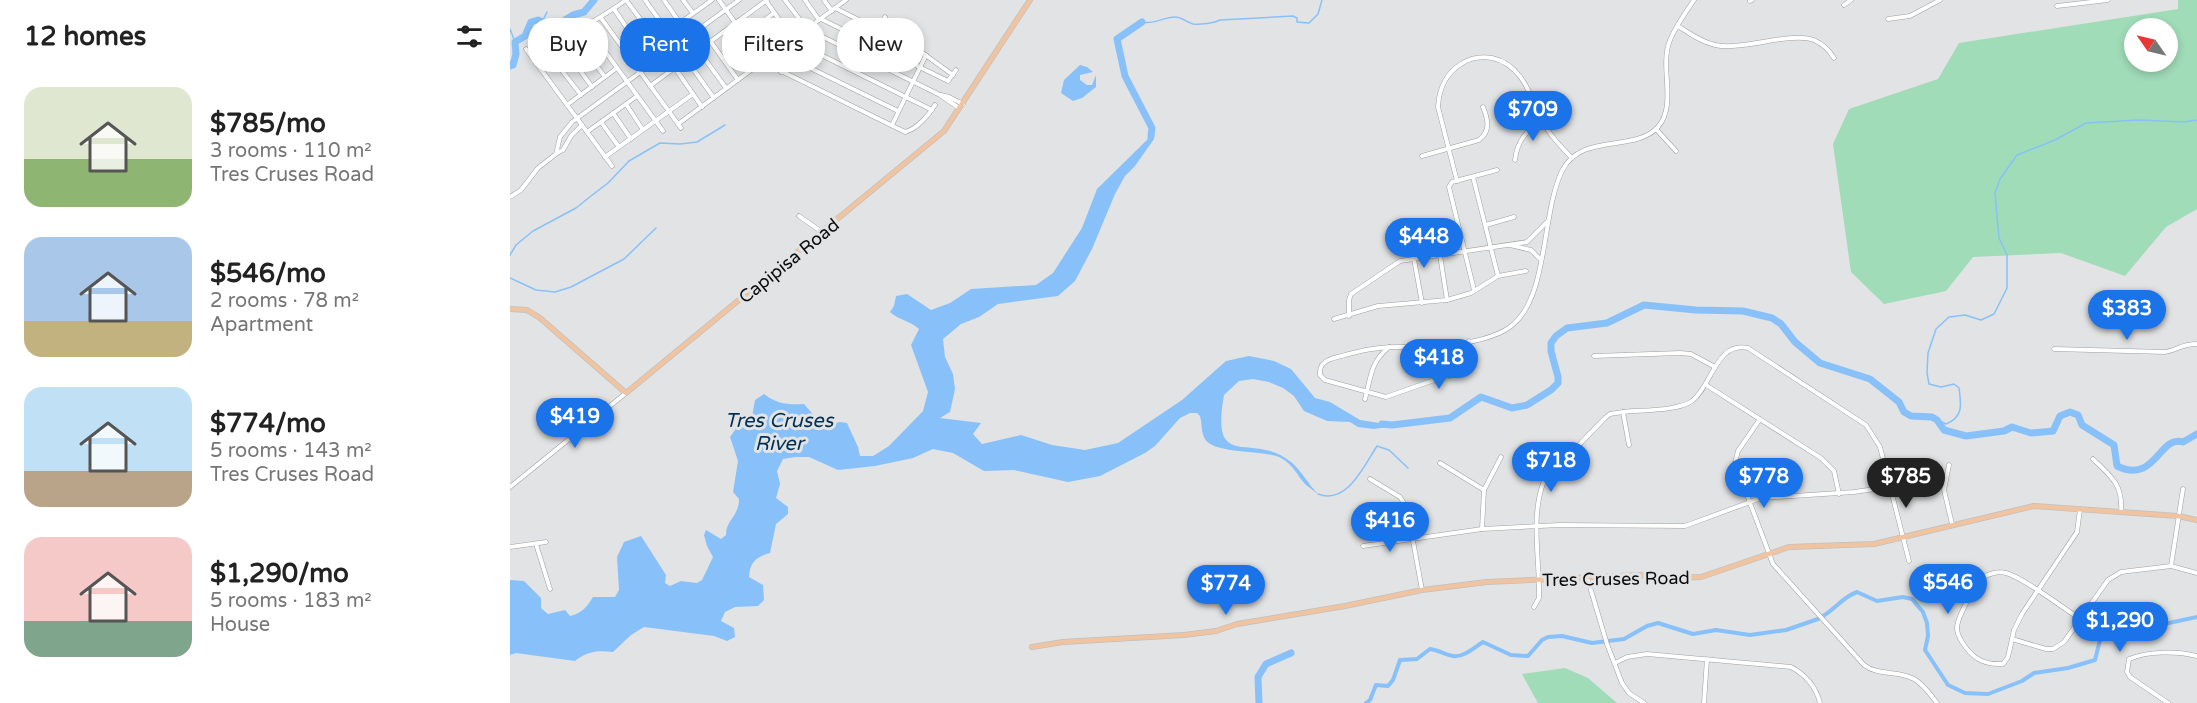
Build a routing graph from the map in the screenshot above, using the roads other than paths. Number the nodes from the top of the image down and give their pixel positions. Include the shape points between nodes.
1 (626, 0) edge
2 (645, 0) edge
3 (664, 0) edge
4 (684, 0) edge
5 (712, 0) edge
6 (719, 0) edge
7 (739, 0) edge
8 (785, 0) edge
9 (805, 0) edge
10 (824, 0) edge
11 (845, 0) edge
12 (1030, 0) edge
13 (1694, 0) edge
14 (1851, 0) edge
15 (1940, 0) edge
16 (2108, 0) edge
17 (767, 1) edge
18 (2092, 1) edge
19 (1844, 4) dead end
20 (2057, 6) dead end
21 (614, 9) junction
22 (726, 9) junction
23 (833, 9) junction
24 (693, 13) junction
25 (774, 13) junction
26 (601, 18) edge
27 (620, 18) edge
28 (640, 18) edge
29 (658, 18) edge
30 (677, 18) edge
31 (686, 18) edge
32 (732, 18) edge
33 (743, 18) edge
34 (767, 18) edge
35 (777, 18) edge
36 (799, 18) edge
37 (818, 18) edge
38 (822, 18) edge
39 (853, 18) edge
40 (1888, 19) dead end
41 (1677, 26) junction
42 (608, 28) edge
43 (722, 33) edge
44 (825, 38) edge
45 (711, 42) joint
46 (620, 45) edge
47 (526, 49) dead end
48 (528, 52) edge
49 (926, 55) joint
50 (608, 56) edge
51 (825, 58) edge
52 (1834, 58) dead end
53 (924, 59) edge
54 (710, 66) edge
55 (617, 68) junction
56 (924, 69) edge
57 (543, 72) edge
58 (563, 72) edge
59 (581, 72) edge
60 (601, 72) edge
61 (669, 72) edge
62 (678, 72) edge
63 (695, 72) edge
64 (748, 72) edge
65 (781, 72) edge
66 (818, 72) edge
67 (918, 72) edge
68 (641, 73) junction
69 (605, 77) junction
70 (738, 80) junction
71 (913, 81) junction
72 (628, 82) junction
73 (650, 86) junction
74 (592, 87) junction
75 (726, 88) junction
76 (693, 94) junction
77 (580, 95) junction
78 (637, 96) junction
79 (905, 97) junction
80 (714, 98) junction
81 (626, 104) junction
82 (567, 105) junction
83 (935, 105) dead end
84 (961, 106) junction
85 (702, 107) junction
86 (1484, 107) dead end
87 (932, 110) junction
88 (669, 111) junction
89 (898, 111) junction
90 (613, 113) junction
91 (577, 119) junction
92 (655, 120) junction
93 (1542, 120) junction
94 (601, 122) junction
95 (582, 125) junction
96 (892, 125) junction
97 (643, 129) junction
98 (1656, 129) junction
99 (663, 131) dead end
100 (587, 132) junction
101 (630, 139) junction
102 (619, 147) junction
103 (1448, 148) junction
104 (1676, 151) dead end
105 (557, 153) junction
106 (1422, 156) dead end
107 (1572, 158) junction
108 (1515, 160) dead end
109 (1497, 170) dead end
110 (1473, 177) junction
111 (1457, 181) junction
112 (510, 196) edge
113 (798, 216) dead end
114 (1514, 217) dead end
115 (1548, 221) junction
116 (1486, 225) junction
117 (822, 233) junction
118 (1527, 242) junction
119 (1510, 244) junction
120 (1492, 246) junction
121 (1527, 249) junction
122 (1465, 250) junction
123 (1440, 255) junction
124 (1414, 259) junction
125 (1540, 260) junction
126 (1526, 271) dead end
127 (1498, 276) junction
128 (1474, 290) junction
129 (1447, 300) junction
130 (1422, 303) junction
131 (512, 309) edge
132 (1349, 316) junction
133 (1334, 319) dead end
134 (1469, 341) junction
135 (2197, 344) edge
136 (1389, 347) junction
137 (2054, 349) dead end
138 (1594, 356) dead end
139 (1715, 367) junction
140 (1706, 385) junction
141 (1367, 392) junction
142 (626, 393) junction
143 (1365, 399) dead end
144 (1623, 412) junction
145 (1760, 419) junction
146 (1629, 445) dead end
147 (1501, 457) dead end
148 (2092, 459) dead end
149 (1440, 463) dead end
150 (1949, 465) dead end
151 (1370, 479) dead end
152 (510, 487) edge
153 (1890, 487) junction
154 (2183, 489) dead end
155 (1484, 490) junction
156 (1839, 494) junction
157 (1750, 502) junction
158 (2080, 509) junction
159 (2121, 512) junction
160 (2178, 516) junction
161 (2197, 520) edge
162 (1952, 524) junction
163 (1537, 526) junction
164 (1482, 529) junction
165 (1902, 537) junction
166 (1413, 538) junction
167 (546, 542) dead end
168 (536, 544) junction
169 (1363, 546) dead end
170 (510, 547) edge
171 (1769, 552) junction
172 (1909, 561) dead end
173 (2170, 566) junction
174 (2197, 573) edge
175 (1587, 577) junction
176 (1539, 580) junction
177 (550, 589) dead end
178 (1422, 590) junction
179 (2038, 591) junction
180 (1534, 608) dead end
181 (2079, 619) junction
182 (2012, 639) junction
183 (1032, 647) dead end
184 (2197, 656) edge
185 (1707, 659) junction
186 (1615, 663) junction
187 (1644, 703) edge
188 (1704, 703) edge
189 (1820, 703) edge
190 (1937, 703) edge
191 (2168, 703) edge

1 - 21 street
1 - 28 street
2 - 29 street
3 - 30 street
4 - 24 street
5 - 24 street
6 - 22 street
7 - 22 street
8 - 36 street
9 - 37 street
10 - 23 street
11 - 23 street
12 - 84 main road, Capipisa Road
13 - 41 street
14 - 19 street
15 - 40 street via 1910,16
16 - 18 street
17 - 25 street
17 - 33 street
18 - 20 street
21 - 26 street
21 - 27 street
22 - 32 street
22 - 68 street
23 - 38 street
23 - 39 street
24 - 31 street
25 - 34 street
25 - 35 street
41 - 52 street via 1716,45 1807,38 1822,44
41 - 98 street via 1666,61 1666,112
42 - 46 street
43 - 45 street
44 - 71 street
45 - 70 street
47 - 48 street
49 - 53 street
49 - 56 street via 955,72 948,81
50 - 55 street
51 - 79 street
54 - 75 street
55 - 69 street
55 - 72 street
57 - 82 street
58 - 77 street
59 - 74 street
60 - 69 street
61 - 73 street
62 - 76 street
63 - 80 street
64 - 70 street
65 - 96 street
66 - 89 street
67 - 71 street
68 - 72 street
68 - 73 street
69 - 74 street
70 - 75 street
71 - 79 street
71 - 84 street
72 - 78 street
72 - 91 street
73 - 88 street
74 - 77 street
75 - 80 street
76 - 85 street
76 - 88 street
77 - 82 street
78 - 81 street
78 - 92 street
79 - 87 street
79 - 89 street
80 - 85 street
81 - 90 street
81 - 97 street
82 - 91 street
83 - 87 street
84 - 117 main road, Capipisa Road via 940,135
85 - 88 street via 680,126
86 - 103 street via 1488,120 1485,136
87 - 96 street via 907,132
88 - 92 street
89 - 96 street
90 - 94 street
90 - 101 street
91 - 95 street
91 - 105 street via 560,137
92 - 97 street
92 - 99 street
93 - 103 street via 1515,70 1494,59 1472,59 1451,71 1440,89 1438,107
93 - 107 street
93 - 108 street via 1519,142
94 - 100 street
94 - 102 street
95 - 100 street
95 - 105 street
97 - 101 street
98 - 104 street
98 - 107 street via 1643,137 1593,147
100 - 102 street via 608,162
101 - 102 street
103 - 106 street
103 - 111 street
105 - 112 street
107 - 115 street via 1561,172
109 - 110 street
110 - 111 street
110 - 116 street
111 - 122 street via 1449,185
113 - 117 street
114 - 116 street
115 - 118 street
115 - 125 street
116 - 120 street
117 - 142 main road, Capipisa Road
118 - 119 street
118 - 121 street
119 - 120 street
119 - 121 street
120 - 122 street
120 - 127 street
121 - 125 street
122 - 123 street
122 - 128 street
123 - 124 street
123 - 129 street
124 - 130 street
124 - 132 street via 1400,261 1355,291 1349,300
125 - 134 street via 1532,296 1522,316 1503,332
126 - 127 street
127 - 128 street
128 - 129 street
129 - 130 street
130 - 132 street via 1378,306
131 - 142 main road via 527,310 540,318
132 - 133 street
134 - 136 street
134 - 141 street via 1469,365 1464,373 1386,397
135 - 137 street via 2184,344 2165,352
136 - 141 street via 1373,365
136 - 141 street via 1328,360 1322,366 1320,375 1325,380
138 - 139 street via 1691,354
139 - 140 street
139 - 153 street via 1730,350 1748,348 1866,425 1880,447
140 - 144 street via 1684,405
140 - 145 street
141 - 143 street
142 - 152 street, Capipisa Road
144 - 146 street
144 - 163 street via 1605,418 1544,481
145 - 156 street via 1829,465
145 - 157 street via 1735,457
147 - 155 street
148 - 159 street via 2117,485 2122,498
149 - 155 street
150 - 162 street via 1944,490
151 - 166 street via 1400,497 1407,508
153 - 156 street
153 - 165 street
154 - 160 street
155 - 164 street
156 - 157 street
157 - 163 street via 1685,526
157 - 171 street
158 - 159 main road, Tres Cruses Road
158 - 162 main road, Tres Cruses Road via 2034,506
158 - 179 street via 2077,532
159 - 160 main road, Tres Cruses Road
160 - 161 main road, Tres Cruses Road
160 - 173 street
162 - 165 main road, Tres Cruses Road
163 - 164 street
163 - 176 street
164 - 166 street
165 - 171 main road, Tres Cruses Road via 1874,544 1789,547
165 - 172 street
166 - 169 street
166 - 178 street
167 - 168 street
168 - 170 street
168 - 177 street
171 - 175 main road, Tres Cruses Road via 1701,577
171 - 190 street via 1773,564 1864,665 1872,671 1914,679
173 - 174 street
173 - 181 street via 2121,573 2108,580
175 - 176 main road, Tres Cruses Road
175 - 186 street
176 - 178 main road, Tres Cruses Road
176 - 180 street via 1539,598
178 - 183 main road, Tres Cruses Road via 1216,631
179 - 181 street
179 - 182 street via 2022,614
179 - 182 street via 1998,572 1981,580 1958,619 1958,636 1979,661 2003,664
181 - 182 street via 2064,642 2053,649
184 - 191 street via 2176,652 2128,659 2130,676
185 - 186 street via 1647,654
185 - 188 street
185 - 189 street via 1791,667 1813,686
186 - 187 street via 1629,693

